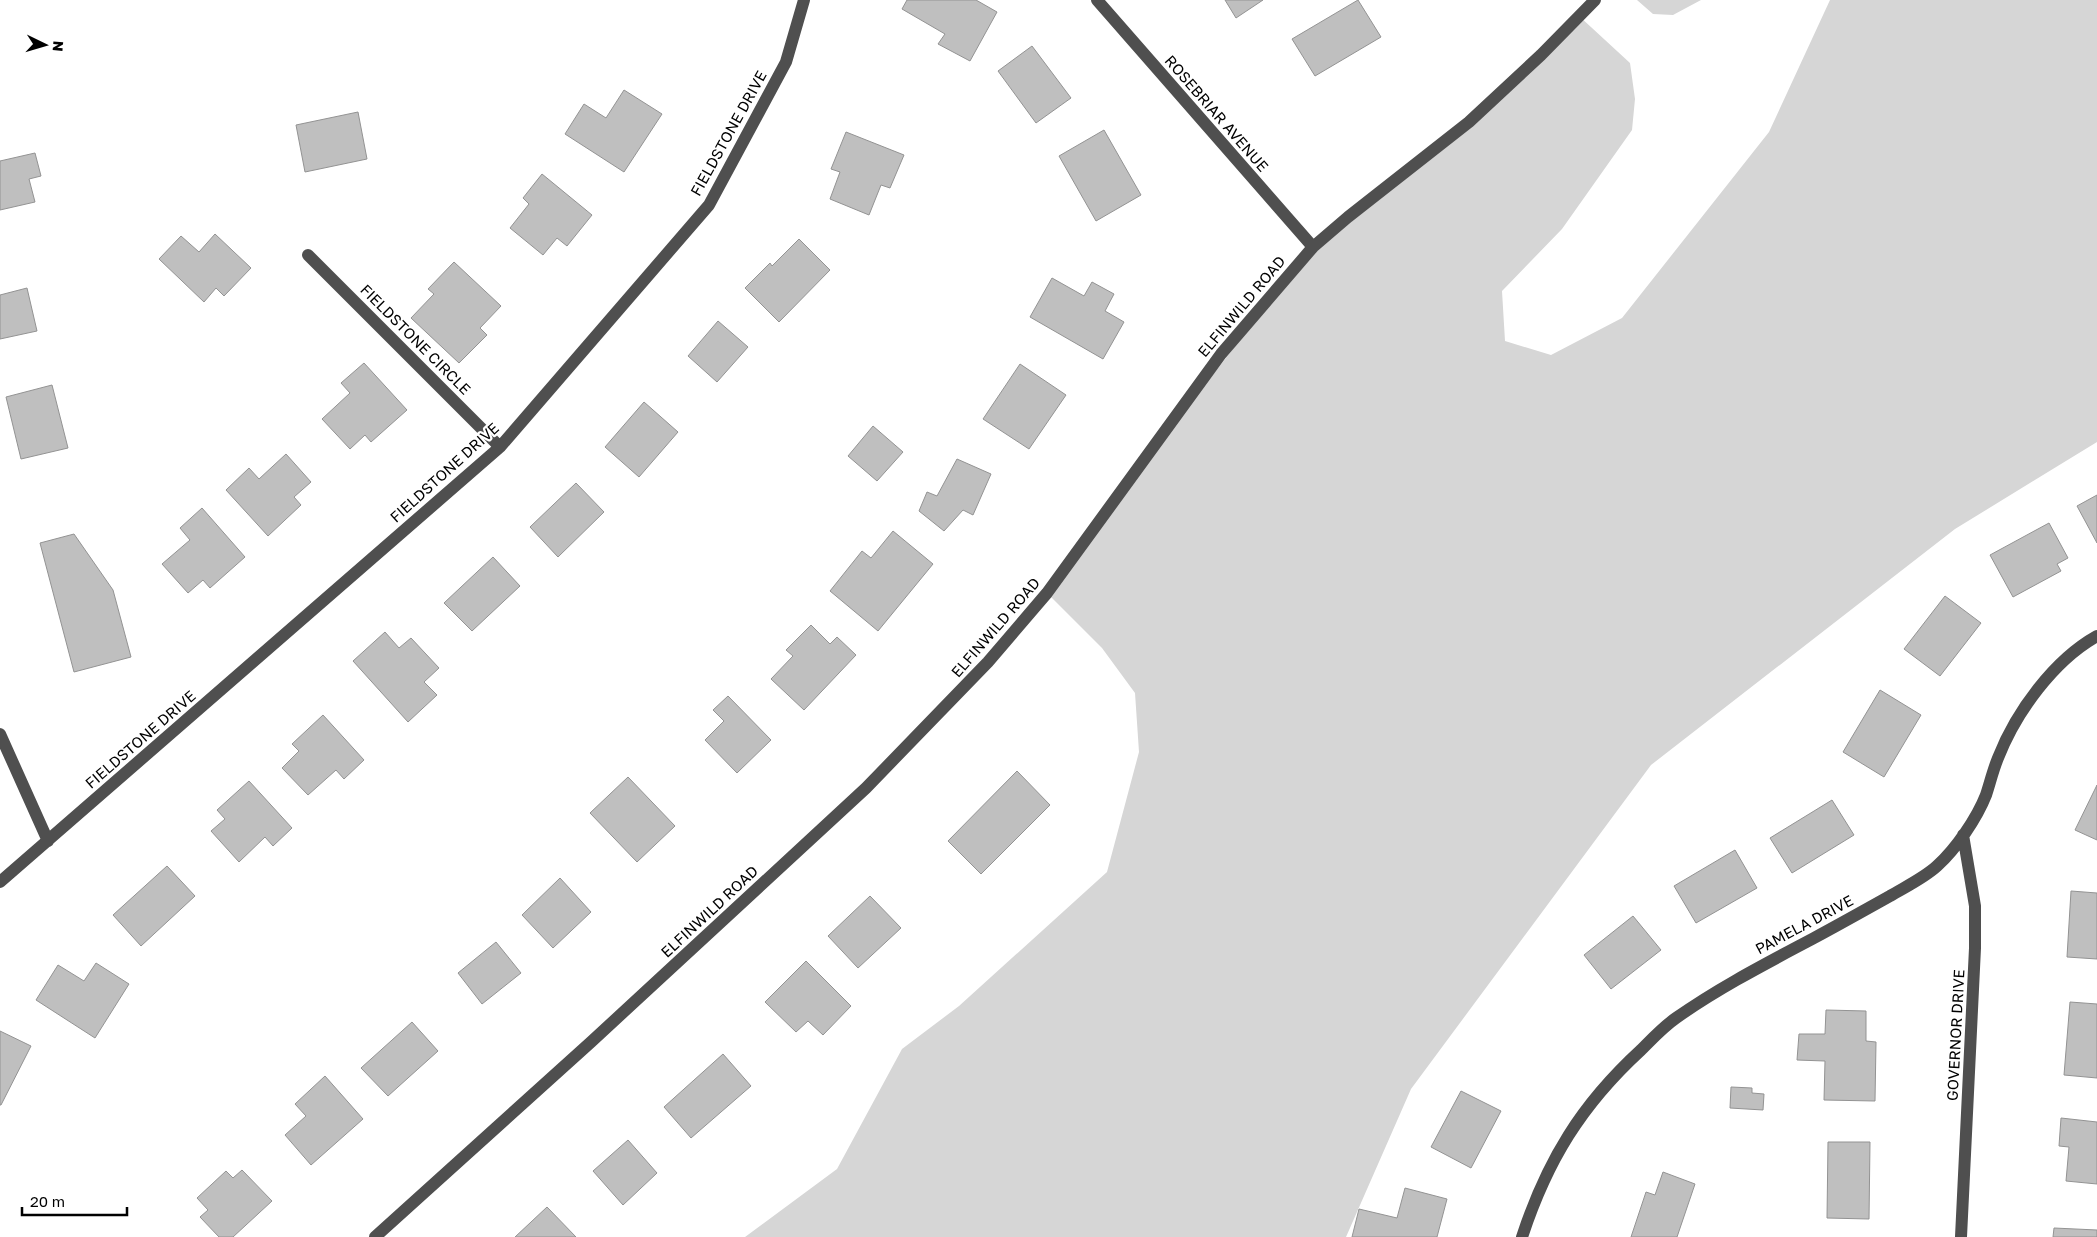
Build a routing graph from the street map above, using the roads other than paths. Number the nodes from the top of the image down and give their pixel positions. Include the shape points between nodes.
1 (804, 0) edge
2 (1098, 0) edge
3 (1595, 0) edge
4 (1313, 247) junction
5 (308, 255) dead end
6 (500, 447) junction
7 (2097, 636) edge
8 (0, 734) edge
9 (1963, 835) junction
10 (48, 841) junction
11 (0, 882) edge
12 (375, 1237) edge
13 (1522, 1237) edge
14 (1961, 1237) edge

1 - 6 street, FIELDSTONE DRIVE via 786,62 709,205
2 - 4 street, ROSEBRIAR AVENUE
3 - 4 street, ELFINWILD ROAD via 1469,122
4 - 12 street, ELFINWILD ROAD via 1221,354 1047,593 988,662 866,788
5 - 6 street, FIELDSTONE CIRCLE
6 - 10 street, FIELDSTONE DRIVE
7 - 9 street, PAMELA DRIVE via 2085,642 2048,676 2023,711 1999,756 1985,797
8 - 10 street
9 - 13 street, PAMELA DRIVE via 1937,866 1907,886 1724,986 1659,1033 1613,1076 1583,1113 1554,1158
9 - 14 street, GOVERNOR DRIVE via 1975,906 1975,948
10 - 11 street, FIELDSTONE DRIVE

